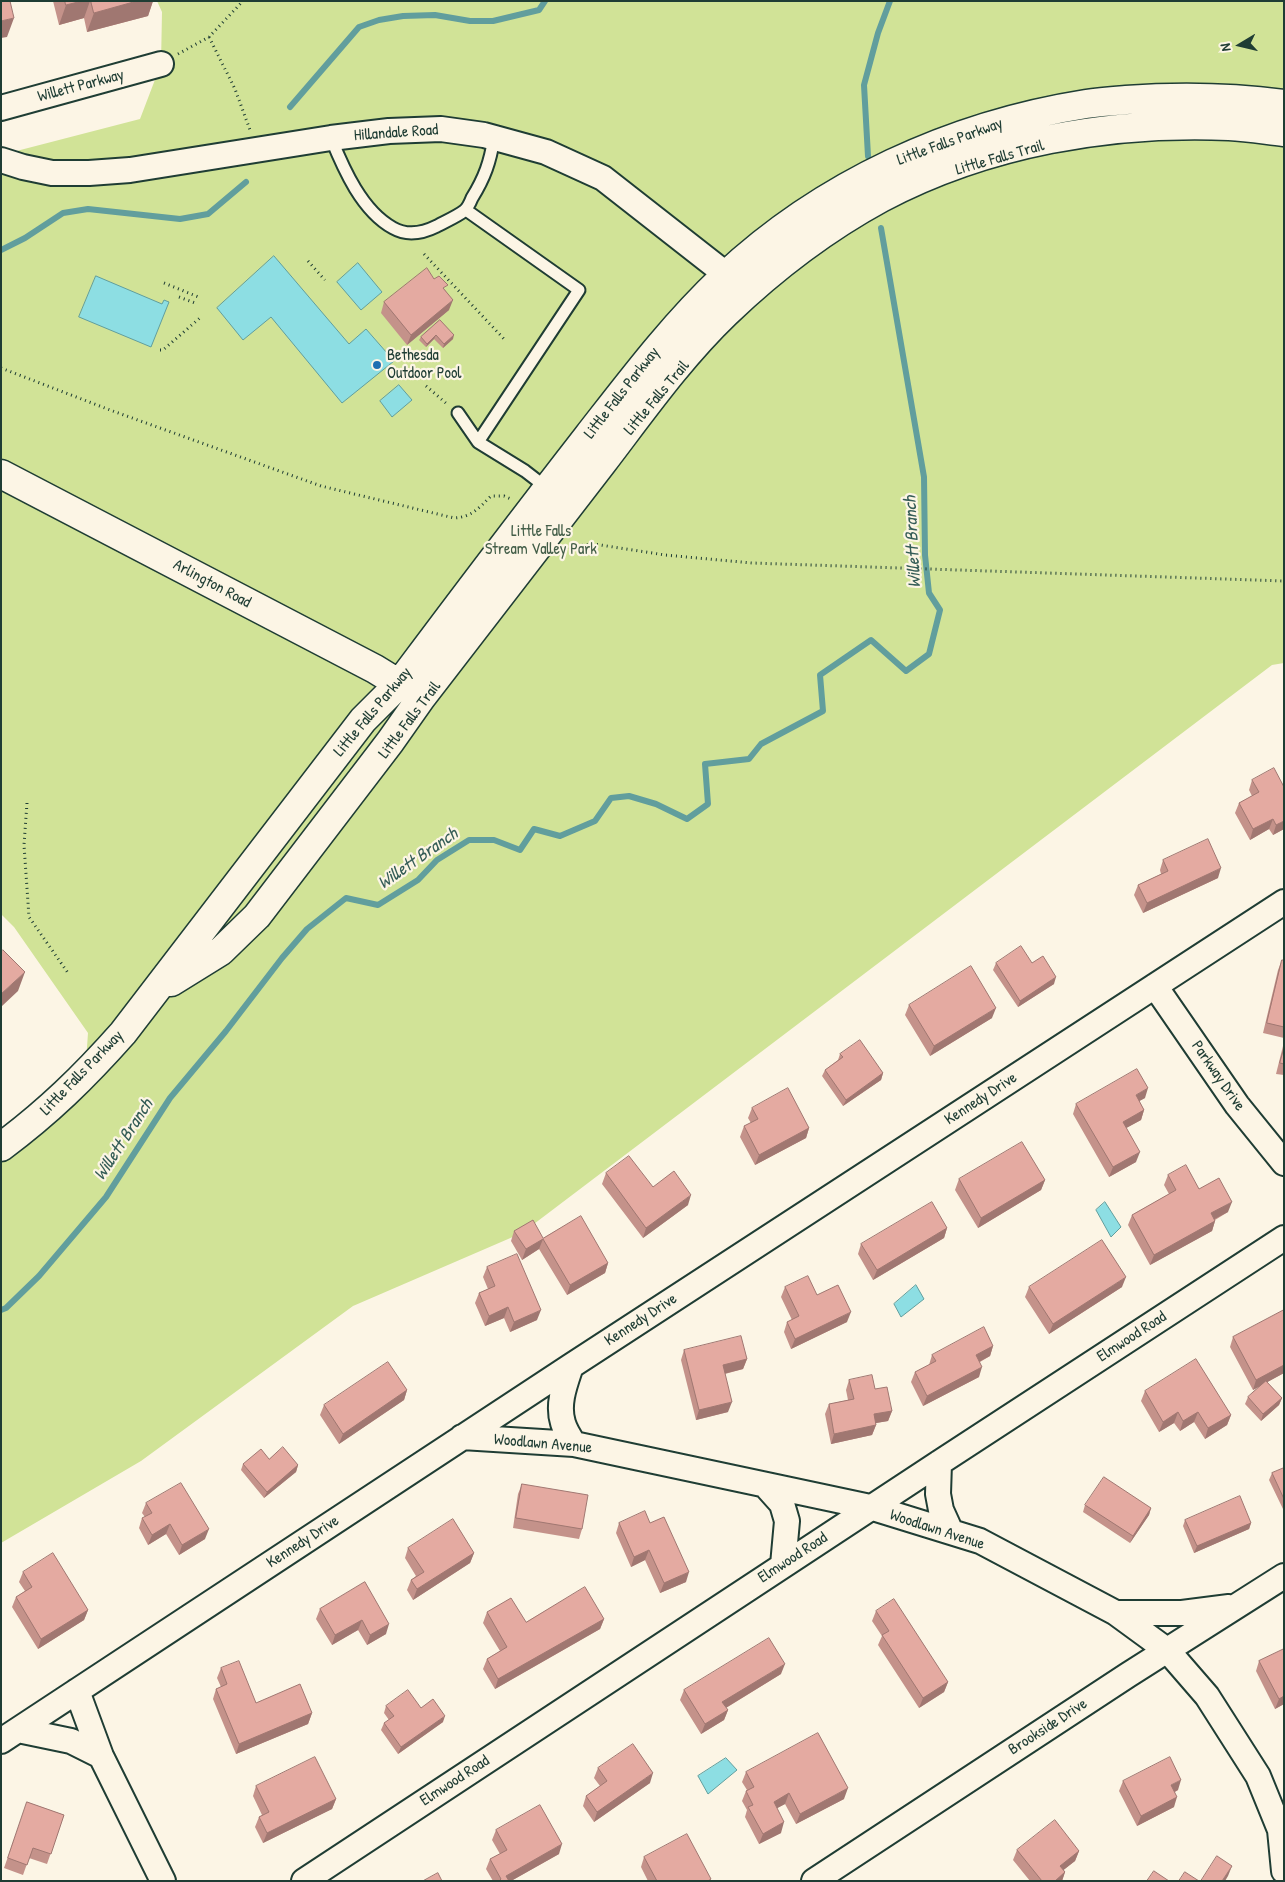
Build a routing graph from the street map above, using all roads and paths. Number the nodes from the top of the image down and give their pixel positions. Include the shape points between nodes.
1 (242, 1) edge
2 (208, 37) junction
3 (161, 64) joint
4 (1284, 104) edge
5 (1, 108) edge
6 (250, 130) dead end
7 (1284, 132) edge
8 (331, 138) junction
9 (494, 138) junction
10 (1, 160) edge
11 (466, 210) junction
12 (424, 254) dead end
13 (308, 261) dead end
14 (726, 275) junction
15 (325, 280) dead end
16 (450, 282) junction
17 (164, 283) dead end
18 (445, 286) edge
19 (748, 292) junction
20 (179, 297) dead end
21 (201, 298) dead end
22 (195, 303) dead end
23 (201, 317) dead end
24 (505, 340) dead end
25 (160, 350) dead end
26 (1, 368) edge
27 (426, 386) dead end
28 (458, 413) joint
29 (478, 442) junction
30 (1, 474) edge
31 (547, 488) junction
32 (508, 497) dead end
33 (563, 546) dead end
34 (1284, 581) edge
35 (410, 690) junction
36 (27, 802) dead end
37 (1284, 902) edge
38 (68, 973) dead end
39 (1155, 986) junction
40 (1, 1147) edge
41 (1284, 1163) edge
42 (1284, 1238) edge
43 (571, 1366) junction
44 (462, 1438) junction
45 (574, 1444) junction
46 (939, 1462) junction
47 (765, 1485) junction
48 (870, 1508) junction
49 (951, 1532) junction
50 (783, 1565) junction
51 (1284, 1576) edge
52 (1236, 1605) junction
53 (1116, 1613) junction
54 (1168, 1651) junction
55 (77, 1691) junction
56 (10, 1735) edge
57 (101, 1756) junction
58 (1284, 1871) edge
59 (163, 1881) edge
60 (304, 1881) edge
61 (814, 1881) edge

1 - 2 path
2 - 3 path
2 - 6 path via 235,89
3 - 5 street, Willett Parkway
4 - 14 main road, Little Falls Parkway via 1222,98 1156,98 1088,103 1020,117 917,152 867,176 806,212
7 - 19 main road, Little Falls Parkway via 1230,126 1144,126 1085,132 1017,146 951,167 882,198 827,231
8 - 9 street, Hillandale Road via 441,129
8 - 10 street, Hillandale Road via 130,170 89,173 52,173
8 - 11 lane via 344,168 366,203 402,233 431,229
9 - 11 lane via 483,180
9 - 14 street, Hillandale Road via 546,152 603,178
11 - 29 lane via 580,290
12 - 16 path
13 - 15 path
14 - 19 street, Hillandale Road
14 - 31 main road, Little Falls Parkway via 673,330
16 - 18 path
16 - 24 path
17 - 21 path
19 - 35 main road, Little Falls Parkway via 718,321 650,400
20 - 22 path
23 - 25 path
26 - 32 path via 312,483 355,495 454,518 467,517 491,496
27 - 28 path
28 - 29 lane
29 - 31 lane
30 - 35 main road, Arlington Road
31 - 35 main road, Little Falls Parkway
33 - 34 path via 594,544 752,563
35 - 40 main road, Little Falls Parkway via 390,742 257,916 221,951 155,992 86,1075 36,1121
36 - 38 path via 24,845 29,917
37 - 39 street, Kennedy Drive
39 - 41 street, Parkway Drive via 1237,1104
39 - 43 street, Kennedy Drive
42 - 46 street, Elmwood Road
43 - 44 street, Kennedy Drive
43 - 45 street via 561,1405 563,1423
44 - 45 street, Woodlawn Avenue
44 - 55 street, Kennedy Drive
45 - 47 street, Woodlawn Avenue
46 - 48 street, Elmwood Road
46 - 49 street via 938,1494
47 - 48 street, Woodlawn Avenue
47 - 50 street via 782,1504 787,1521
48 - 49 street, Woodlawn Avenue
48 - 50 street, Elmwood Road
49 - 53 street, Woodlawn Avenue via 980,1542
50 - 60 street, Elmwood Road
51 - 52 street, Brookside Drive
52 - 53 street via 1182,1613
52 - 54 street, Brookside Drive
53 - 54 street, Woodlawn Avenue
54 - 58 street, Woodlawn Avenue via 1207,1696 1258,1776 1280,1830
54 - 61 street, Brookside Drive
55 - 56 street, Kennedy Drive
55 - 57 street
56 - 57 street via 71,1741
57 - 59 street

